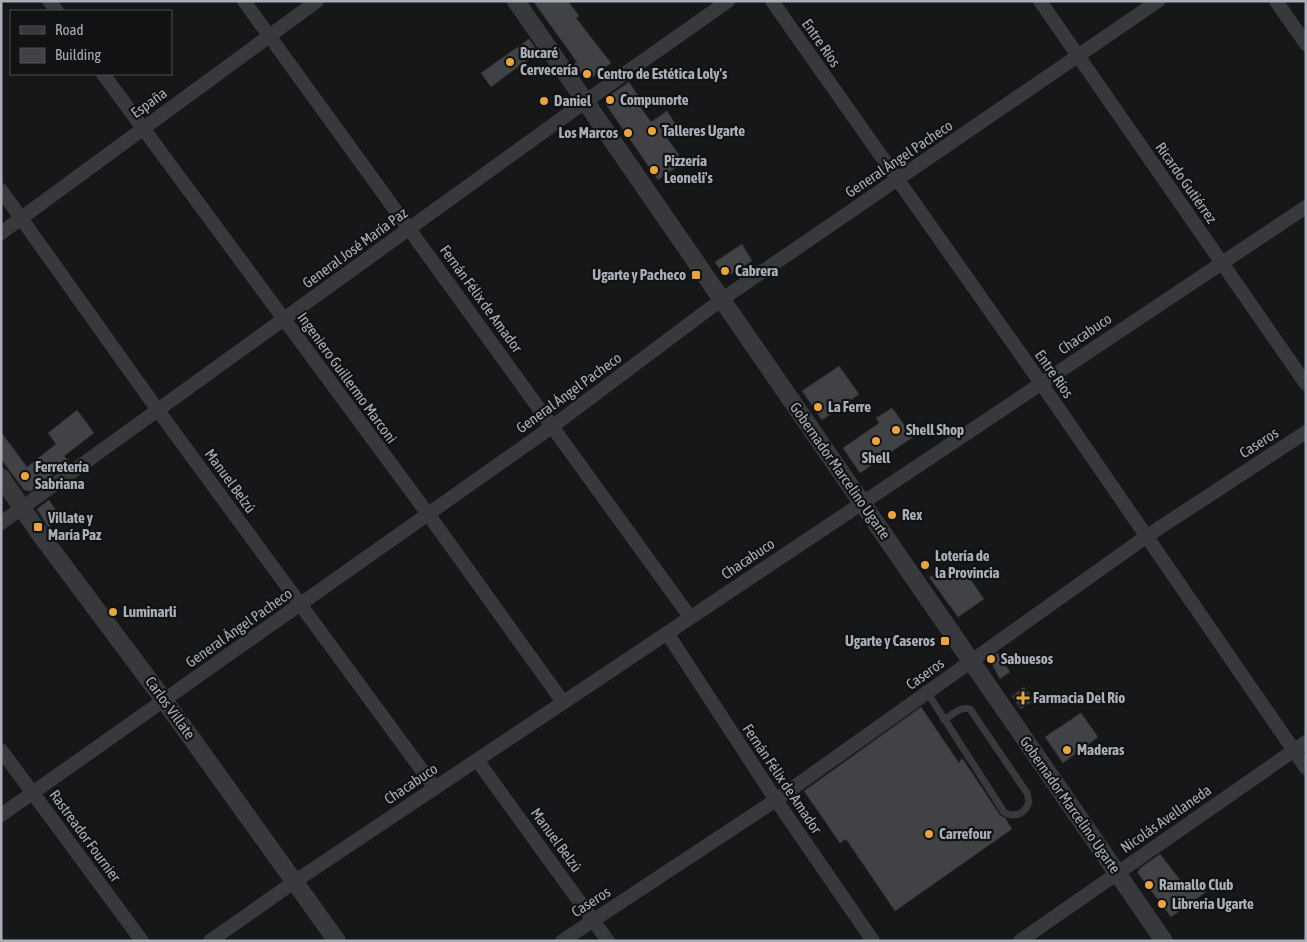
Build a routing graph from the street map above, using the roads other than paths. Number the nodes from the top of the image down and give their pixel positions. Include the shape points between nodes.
1 (244, 1) edge
2 (317, 1) edge
3 (516, 1) edge
4 (728, 1) edge
5 (772, 1) edge
6 (1040, 1) edge
7 (1158, 1) edge
8 (1276, 1) edge
9 (269, 36) junction
10 (1306, 44) edge
11 (1078, 56) junction
12 (104, 75) edge
13 (586, 101) junction
14 (143, 128) junction
15 (897, 180) junction
16 (1, 190) edge
17 (1306, 207) edge
18 (22, 218) junction
19 (409, 229) junction
20 (1, 233) edge
21 (1221, 262) junction
22 (721, 300) junction
23 (284, 319) junction
24 (1041, 383) junction
25 (1306, 384) edge
26 (157, 409) junction
27 (553, 426) junction
28 (1306, 432) edge
29 (1, 477) edge
30 (862, 503) junction
31 (23, 508) junction
32 (428, 514) junction
33 (1, 523) edge
34 (1147, 536) junction
35 (300, 604) junction
36 (690, 617) junction
37 (667, 633) junction
38 (970, 661) junction
39 (927, 692) junction
40 (164, 700) junction
41 (563, 702) junction
42 (944, 720) junction
43 (1306, 742) edge
44 (1, 750) edge
45 (1294, 751) junction
46 (477, 760) junction
47 (1306, 768) edge
48 (435, 788) junction
49 (33, 792) junction
50 (776, 800) junction
51 (1, 815) edge
52 (1117, 873) junction
53 (294, 882) junction
54 (594, 919) junction
55 (142, 941) edge
56 (210, 941) edge
57 (337, 941) edge
58 (562, 941) edge
59 (608, 941) edge
60 (873, 941) edge
61 (1020, 941) edge
62 (1164, 941) edge

1 - 9 street, Fernán Félix de Amador
2 - 9 street, España
3 - 13 street, Gobernador Marcelino Ugarte
4 - 13 street, General José María Paz
5 - 15 street, Entre Ríos
6 - 11 street, Ricardo Gutiérrez
7 - 11 street, General Ángel Pacheco
8 - 10 street
9 - 14 street, España
9 - 19 street, Fernán Félix de Amador
11 - 15 street, General Ángel Pacheco
11 - 21 street, Ricardo Gutiérrez
12 - 14 street, Ingeniero Guillermo Marconi
13 - 19 street, General José María Paz
13 - 22 street, Gobernador Marcelino Ugarte
14 - 18 street, España
14 - 23 street, Ingeniero Guillermo Marconi
15 - 22 street, General Ángel Pacheco
15 - 24 street, Entre Ríos
16 - 18 street, Manuel Belzú
17 - 21 street, Chacabuco
18 - 20 street, España
18 - 26 street, Manuel Belzú
19 - 23 street, General José María Paz
19 - 27 street, Fernán Félix de Amador
21 - 24 street, Chacabuco
21 - 25 street, Ricardo Gutiérrez
22 - 27 street, General Ángel Pacheco
22 - 30 street, Gobernador Marcelino Ugarte
23 - 26 street, General José María Paz
23 - 32 street, Ingeniero Guillermo Marconi
24 - 30 street, Chacabuco
24 - 34 street, Entre Ríos
26 - 31 street, General José María Paz
26 - 35 street, Manuel Belzú
27 - 32 street, General Ángel Pacheco
27 - 36 street, Fernán Félix de Amador
28 - 34 street, Caseros
29 - 31 street, Carlos Villate
30 - 36 street, Chacabuco
30 - 38 street, Gobernador Marcelino Ugarte
31 - 33 street, General José María Paz
31 - 40 street, Carlos Villate
32 - 35 street, General Ángel Pacheco
32 - 41 street, Ingeniero Guillermo Marconi
34 - 38 street, Caseros
34 - 45 street, Entre Ríos
35 - 40 street, General Ángel Pacheco
35 - 48 street, Manuel Belzú
36 - 37 street, Chacabuco
37 - 41 street, Chacabuco
37 - 50 street, Fernán Félix de Amador
38 - 39 street, Caseros
38 - 52 street, Gobernador Marcelino Ugarte
39 - 42 lane
39 - 50 street, Caseros
40 - 49 street, General Ángel Pacheco
40 - 53 street, Carlos Villate
41 - 46 street, Chacabuco
42 - 42 lane via 959,710 970,709 1026,793 1029,802 1026,809 1014,815 1004,812
43 - 45 street, Nicolás Avellaneda
44 - 49 street, Rastreador Fournier
45 - 47 street, Entre Ríos
45 - 52 street, Nicolás Avellaneda
46 - 48 street, Chacabuco
46 - 54 street, Manuel Belzú
48 - 53 street, Chacabuco
49 - 51 street, General Ángel Pacheco
49 - 55 street, Rastreador Fournier
50 - 54 street, Caseros
50 - 60 street, Fernán Félix de Amador
52 - 61 street, Nicolás Avellaneda
52 - 62 street, Gobernador Marcelino Ugarte
53 - 56 street, Chacabuco
53 - 57 street, Carlos Villate
54 - 58 street, Caseros
54 - 59 street, Manuel Belzú

